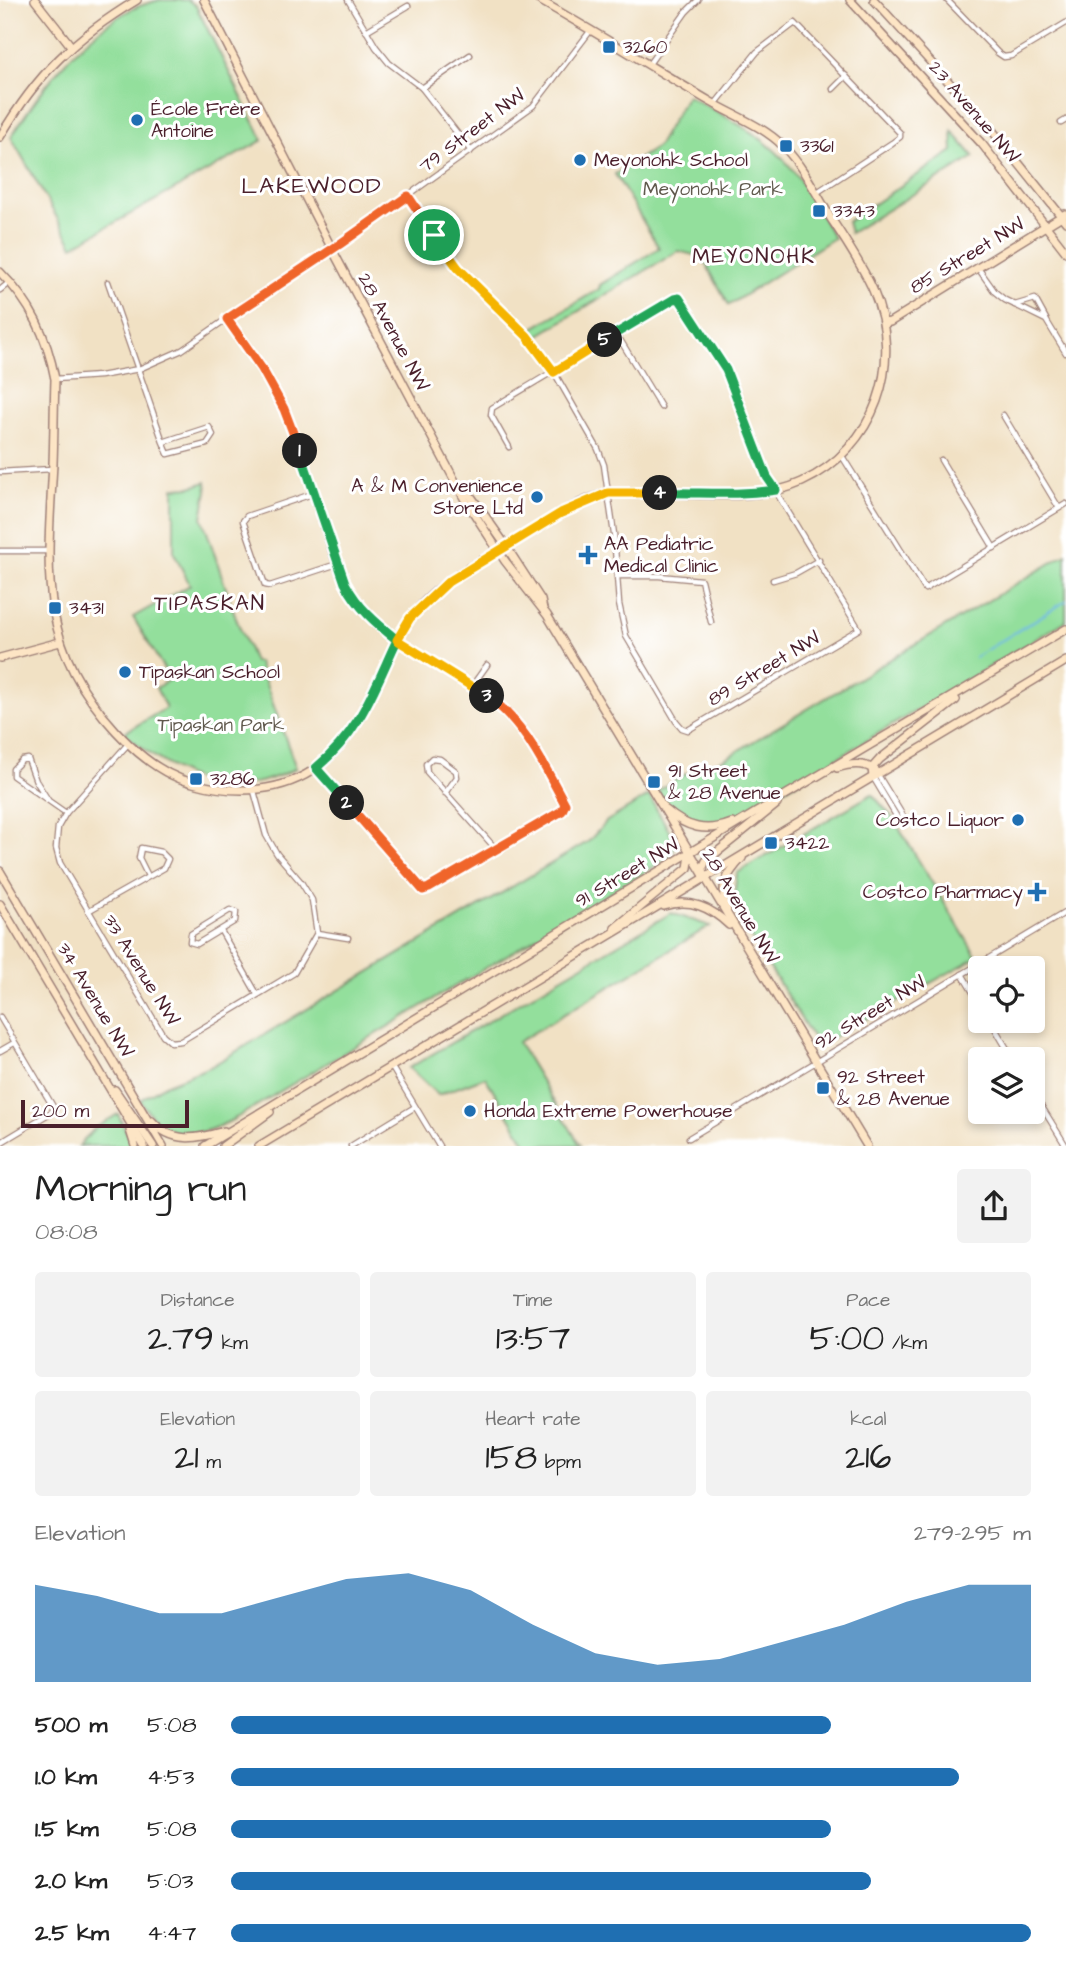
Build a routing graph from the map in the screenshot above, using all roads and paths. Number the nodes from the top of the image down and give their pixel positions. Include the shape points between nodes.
1 (35, 0) edge
2 (138, 0) edge
3 (348, 0) edge
4 (539, 0) edge
5 (698, 0) edge
6 (850, 0) edge
7 (874, 0) edge
8 (947, 0) edge
9 (204, 1) edge
10 (408, 6) dead end
11 (1066, 23) edge
12 (591, 30) junction
13 (366, 31) junction
14 (71, 46) junction
15 (470, 55) dead end
16 (649, 64) junction
17 (846, 76) junction
18 (422, 88) junction
19 (834, 89) dead end
20 (715, 104) junction
21 (0, 137) edge
22 (471, 152) junction
23 (816, 193) junction
24 (408, 196) junction
25 (1065, 217) edge
26 (1047, 225) junction
27 (332, 249) junction
28 (1066, 252) edge
29 (978, 268) junction
30 (0, 272) edge
31 (10, 282) junction
32 (108, 282) dead end
33 (0, 290) edge
34 (1015, 305) junction
35 (227, 319) junction
36 (1046, 320) junction
37 (884, 323) junction
38 (616, 333) junction
39 (1066, 353) edge
40 (139, 369) junction
41 (554, 372) junction
42 (55, 379) junction
43 (661, 407) dead end
44 (1003, 415) dead end
45 (163, 442) junction
46 (509, 447) dead end
47 (842, 456) junction
48 (941, 460) dead end
49 (52, 468) junction
50 (0, 472) edge
51 (461, 489) junction
52 (776, 490) junction
53 (315, 493) junction
54 (608, 493) junction
55 (1066, 504) edge
56 (1059, 508) junction
57 (506, 547) junction
58 (994, 548) junction
59 (0, 551) edge
60 (47, 551) junction
61 (498, 551) junction
62 (819, 560) junction
63 (337, 564) junction
64 (617, 576) junction
65 (773, 580) dead end
66 (544, 610) junction
67 (711, 622) dead end
68 (1066, 629) edge
69 (397, 640) junction
70 (60, 642) junction
71 (0, 658) edge
72 (1066, 661) edge
73 (487, 664) dead end
74 (984, 679) junction
75 (472, 686) junction
76 (128, 744) junction
77 (316, 768) junction
78 (874, 773) junction
79 (812, 780) junction
80 (254, 790) junction
81 (445, 793) junction
82 (788, 795) junction
83 (48, 800) junction
84 (662, 807) junction
85 (66, 813) junction
86 (755, 813) junction
87 (901, 818) dead end
88 (496, 849) junction
89 (747, 852) junction
90 (690, 854) junction
91 (0, 871) edge
92 (148, 876) junction
93 (704, 878) junction
94 (0, 904) edge
95 (651, 910) junction
96 (88, 911) junction
97 (1066, 912) edge
98 (220, 931) junction
99 (317, 933) junction
100 (737, 933) junction
101 (608, 936) junction
102 (348, 938) dead end
103 (962, 974) junction
104 (968, 984) edge
105 (257, 994) junction
106 (0, 1017) edge
107 (14, 1043) junction
108 (0, 1051) edge
109 (816, 1062) junction
110 (391, 1066) junction
111 (99, 1070) junction
112 (328, 1072) junction
113 (140, 1107) junction
114 (415, 1107) junction
115 (1045, 1112) edge
116 (238, 1127) junction
117 (689, 1138) dead end
118 (0, 1143) edge
119 (135, 1146) edge
120 (144, 1146) edge
121 (152, 1146) edge
122 (163, 1146) edge
123 (205, 1146) edge
124 (223, 1146) edge
125 (259, 1146) edge
126 (351, 1146) edge
127 (439, 1146) edge
128 (867, 1146) edge
129 (1066, 1146) edge

1 - 14 main road
2 - 14 main road
3 - 13 street
4 - 12 main road
5 - 16 street
6 - 26 main road, 23 Avenue NW via 975,135
7 - 25 main road, 23 Avenue NW via 972,106
8 - 11 street via 1004,57
9 - 27 main road, 28 Avenue NW
10 - 13 street
12 - 16 main road
12 - 22 street, 79 Street NW via 533,106
13 - 18 street via 389,63
14 - 21 main road via 33,85
15 - 18 street
16 - 20 main road
17 - 19 street
17 - 20 street via 795,23 757,52
17 - 23 street via 900,137
18 - 22 street
20 - 23 main road via 784,146
22 - 24 street, 79 Street NW
23 - 37 main road via 874,291
24 - 27 street, 79 Street NW
24 - 41 street via 458,268 527,336
25 - 26 main road, 85 Street NW
26 - 28 main road, 23 Avenue NW
26 - 29 main road, 85 Street NW
27 - 35 street, 79 Street NW
27 - 51 main road, 28 Avenue NW
29 - 34 street via 995,292
29 - 37 main road, 85 Street NW
30 - 31 main road
31 - 33 street
31 - 42 main road via 38,321
32 - 40 street
34 - 36 street
34 - 36 street via 1035,299
35 - 40 street, 79 Street NW via 182,350
35 - 53 street via 284,409
36 - 39 street
37 - 47 main road via 887,350 881,393 873,414
38 - 41 street
38 - 43 street
38 - 52 street via 679,298 726,370
40 - 42 street, 79 Street NW
40 - 45 street
41 - 46 street via 492,408 491,415
41 - 54 street via 598,449
42 - 49 main road
44 - 56 street
45 - 45 street via 168,454 207,444 214,435 209,427
47 - 52 main road via 808,479
47 - 58 street via 925,589
48 - 58 street
49 - 50 street
49 - 60 main road
51 - 57 main road, 28 Avenue NW
51 - 61 main road, 28 Avenue NW
52 - 54 main road via 727,495
52 - 62 street
53 - 63 street
53 - 63 street via 243,521 265,585
54 - 57 main road via 561,513
54 - 64 street
55 - 56 street
56 - 58 street
57 - 61 main road
57 - 66 main road, 28 Avenue NW
59 - 60 street
60 - 70 main road
61 - 66 main road, 28 Avenue NW
61 - 69 main road via 433,595 410,618
62 - 64 street, 89 Street NW via 859,629 688,730 682,728 626,636
62 - 65 street
63 - 69 street via 354,600
64 - 67 street via 701,580
66 - 84 main road, 28 Avenue NW
68 - 74 main road, 91 Street NW
69 - 75 street
69 - 77 main road via 359,722
70 - 71 main road
70 - 76 main road via 87,695
72 - 78 main road
73 - 75 street
74 - 78 main road via 880,759
74 - 79 main road, 91 Street NW
75 - 88 street via 523,729 565,804 562,811
76 - 80 main road via 178,779 218,789
76 - 85 street
77 - 80 main road via 294,781
77 - 88 street via 423,890
78 - 79 main road via 847,765
78 - 87 street
78 - 89 main road
79 - 82 main road, 91 Street NW
80 - 99 street via 266,835 312,901
81 - 81 street via 457,777 456,771 432,758 426,771
81 - 88 street
82 - 86 main road, 91 Street NW
82 - 93 main road via 706,861
83 - 83 street via 13,776 22,760 31,763
83 - 85 street
84 - 86 main road via 698,829 725,826
84 - 90 main road, 28 Avenue NW
85 - 96 street, 33 Avenue NW via 58,827 56,848
86 - 90 main road, 91 Street NW
89 - 93 main road
89 - 100 main road via 727,875 723,888
90 - 93 main road, 28 Avenue NW
90 - 101 main road via 688,868
90 - 112 main road, 91 Street NW
91 - 113 main road, 34 Avenue NW
92 - 92 street, 33 Avenue NW via 164,868 168,859 161,852 141,848 139,858
92 - 96 street, 33 Avenue NW
93 - 95 main road
93 - 100 main road, 28 Avenue NW
94 - 111 main road, 34 Avenue NW
95 - 100 main road via 692,902
95 - 101 main road
96 - 105 street, 33 Avenue NW via 171,1042 181,1041
97 - 103 street, 92 Street NW
98 - 98 street via 197,944 190,942 191,934 230,910 236,912 235,921
98 - 105 street
99 - 102 street
99 - 105 street via 293,973
100 - 109 main road, 28 Avenue NW
101 - 110 main road
103 - 104 street
103 - 109 street, 92 Street NW
106 - 107 street
107 - 108 street
107 - 118 street via 55,1110
109 - 117 street, 92 Street NW
109 - 128 main road, 28 Avenue NW
110 - 114 street
110 - 125 main road
111 - 119 main road
111 - 120 main road, 34 Avenue NW
111 - 121 main road
112 - 116 main road, 91 Street NW
112 - 124 main road
113 - 116 main road via 164,1133 179,1138 194,1139
113 - 122 main road, 34 Avenue NW
114 - 126 street
114 - 127 street
115 - 129 street
116 - 123 main road, 91 Street NW

